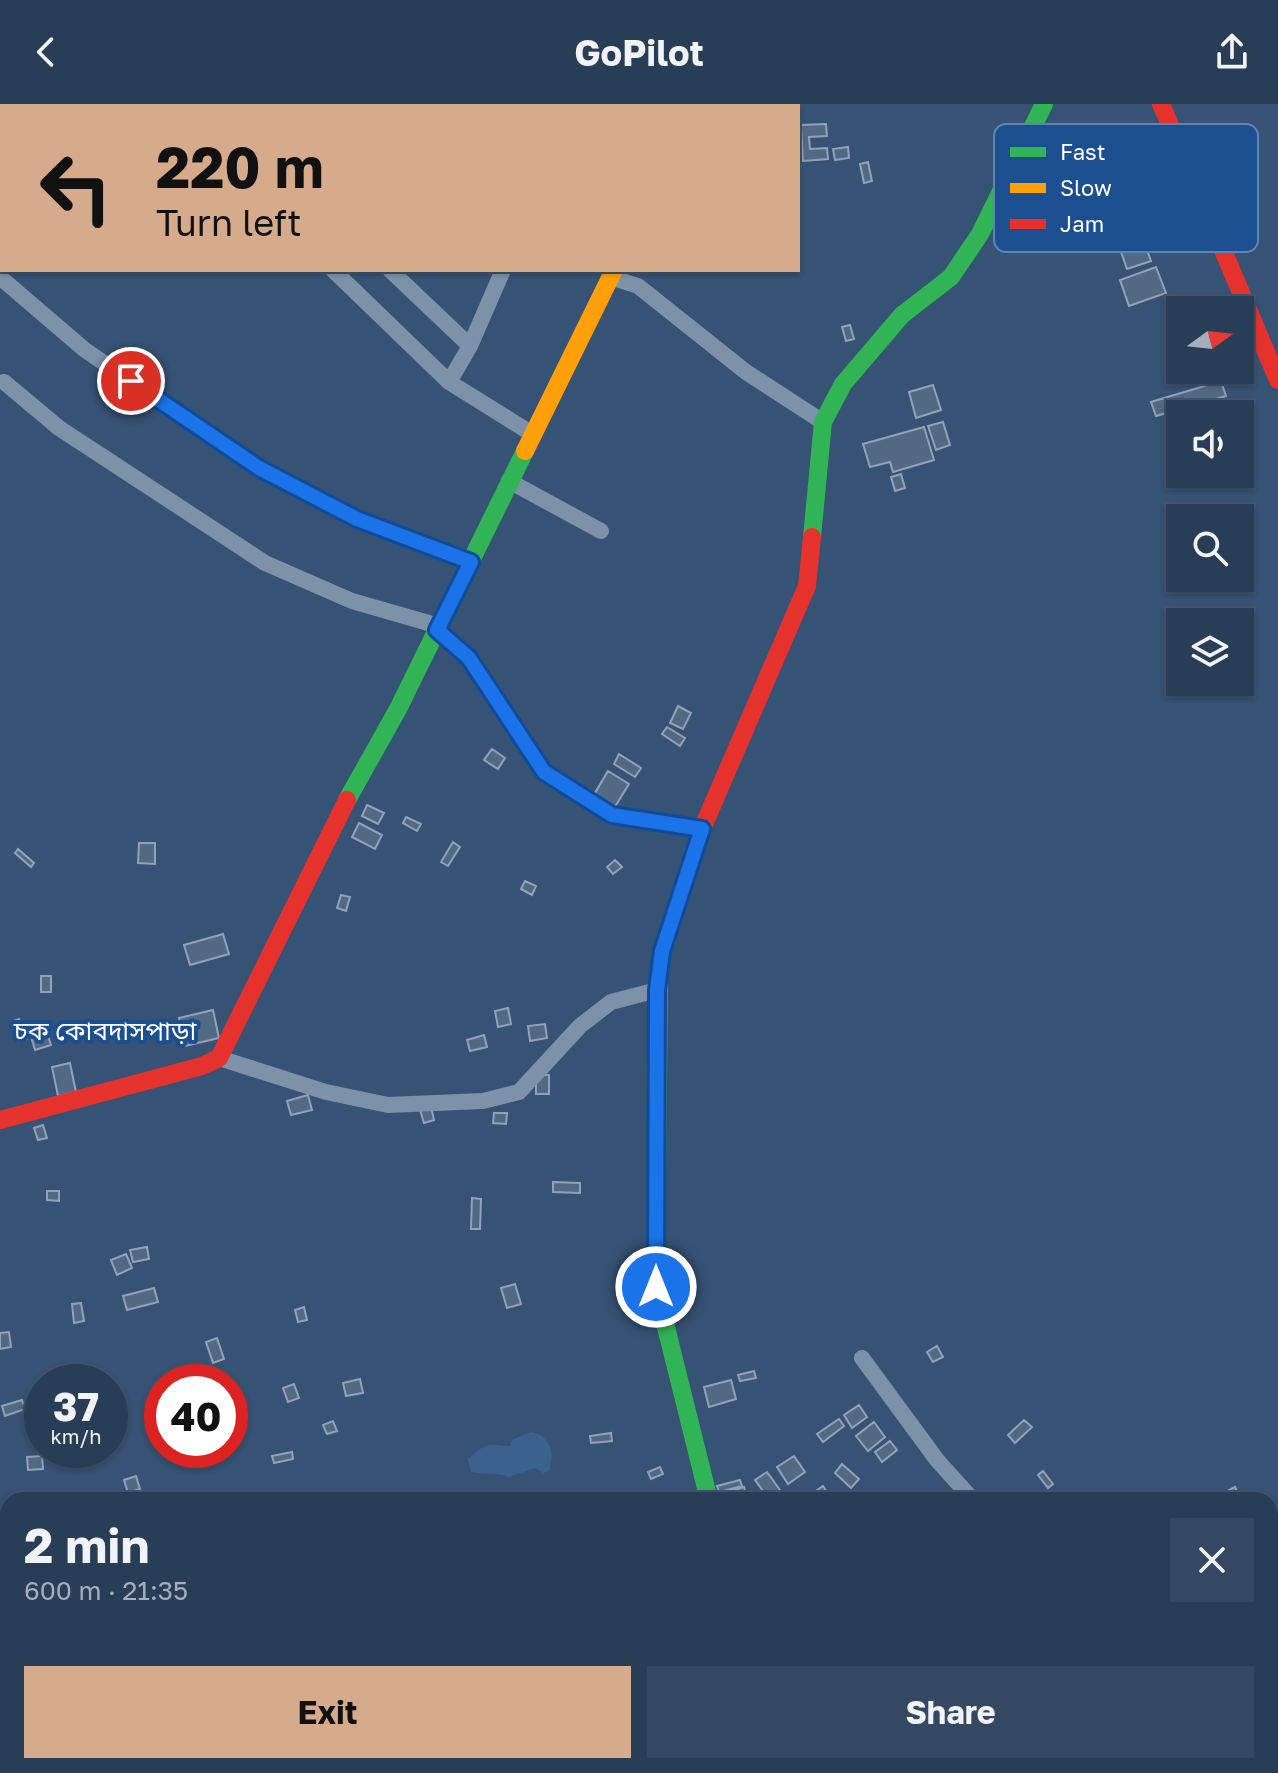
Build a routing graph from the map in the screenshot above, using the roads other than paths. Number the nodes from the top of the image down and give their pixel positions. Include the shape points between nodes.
1 (1044, 104) edge
2 (1161, 104) edge
3 (1034, 124) edge
4 (1169, 124) edge
5 (994, 206) edge
6 (1224, 252) edge
7 (335, 272) edge
8 (392, 272) edge
9 (502, 272) edge
10 (612, 273) edge
11 (1, 278) edge
12 (470, 346) junction
13 (1278, 380) edge
14 (4, 382) dead end
15 (449, 382) junction
16 (823, 422) junction
17 (534, 435) junction
18 (509, 481) junction
19 (601, 531) dead end
20 (471, 562) junction
21 (438, 628) junction
22 (702, 829) junction
23 (657, 990) junction
24 (219, 1058) junction
25 (0, 1120) edge
26 (862, 1358) dead end
27 (707, 1492) edge
28 (966, 1492) edge

1 - 3 street
2 - 4 street
5 - 16 street via 951,277 902,315 843,384
6 - 13 street
7 - 15 street
8 - 12 street
9 - 12 street
10 - 16 street via 638,286 746,372
10 - 17 street
11 - 20 street via 85,350 259,468 357,519
12 - 15 street
14 - 21 street via 59,428 265,563 352,601
15 - 17 street
16 - 22 street via 807,586
17 - 18 street
18 - 19 street
18 - 20 street
20 - 21 street
21 - 22 street via 469,658 544,772 612,815
21 - 24 street
22 - 23 street via 662,951
23 - 24 street via 611,1002 580,1026 519,1092 483,1101 388,1105 326,1092
23 - 27 street via 656,1287
24 - 25 street
26 - 28 street

